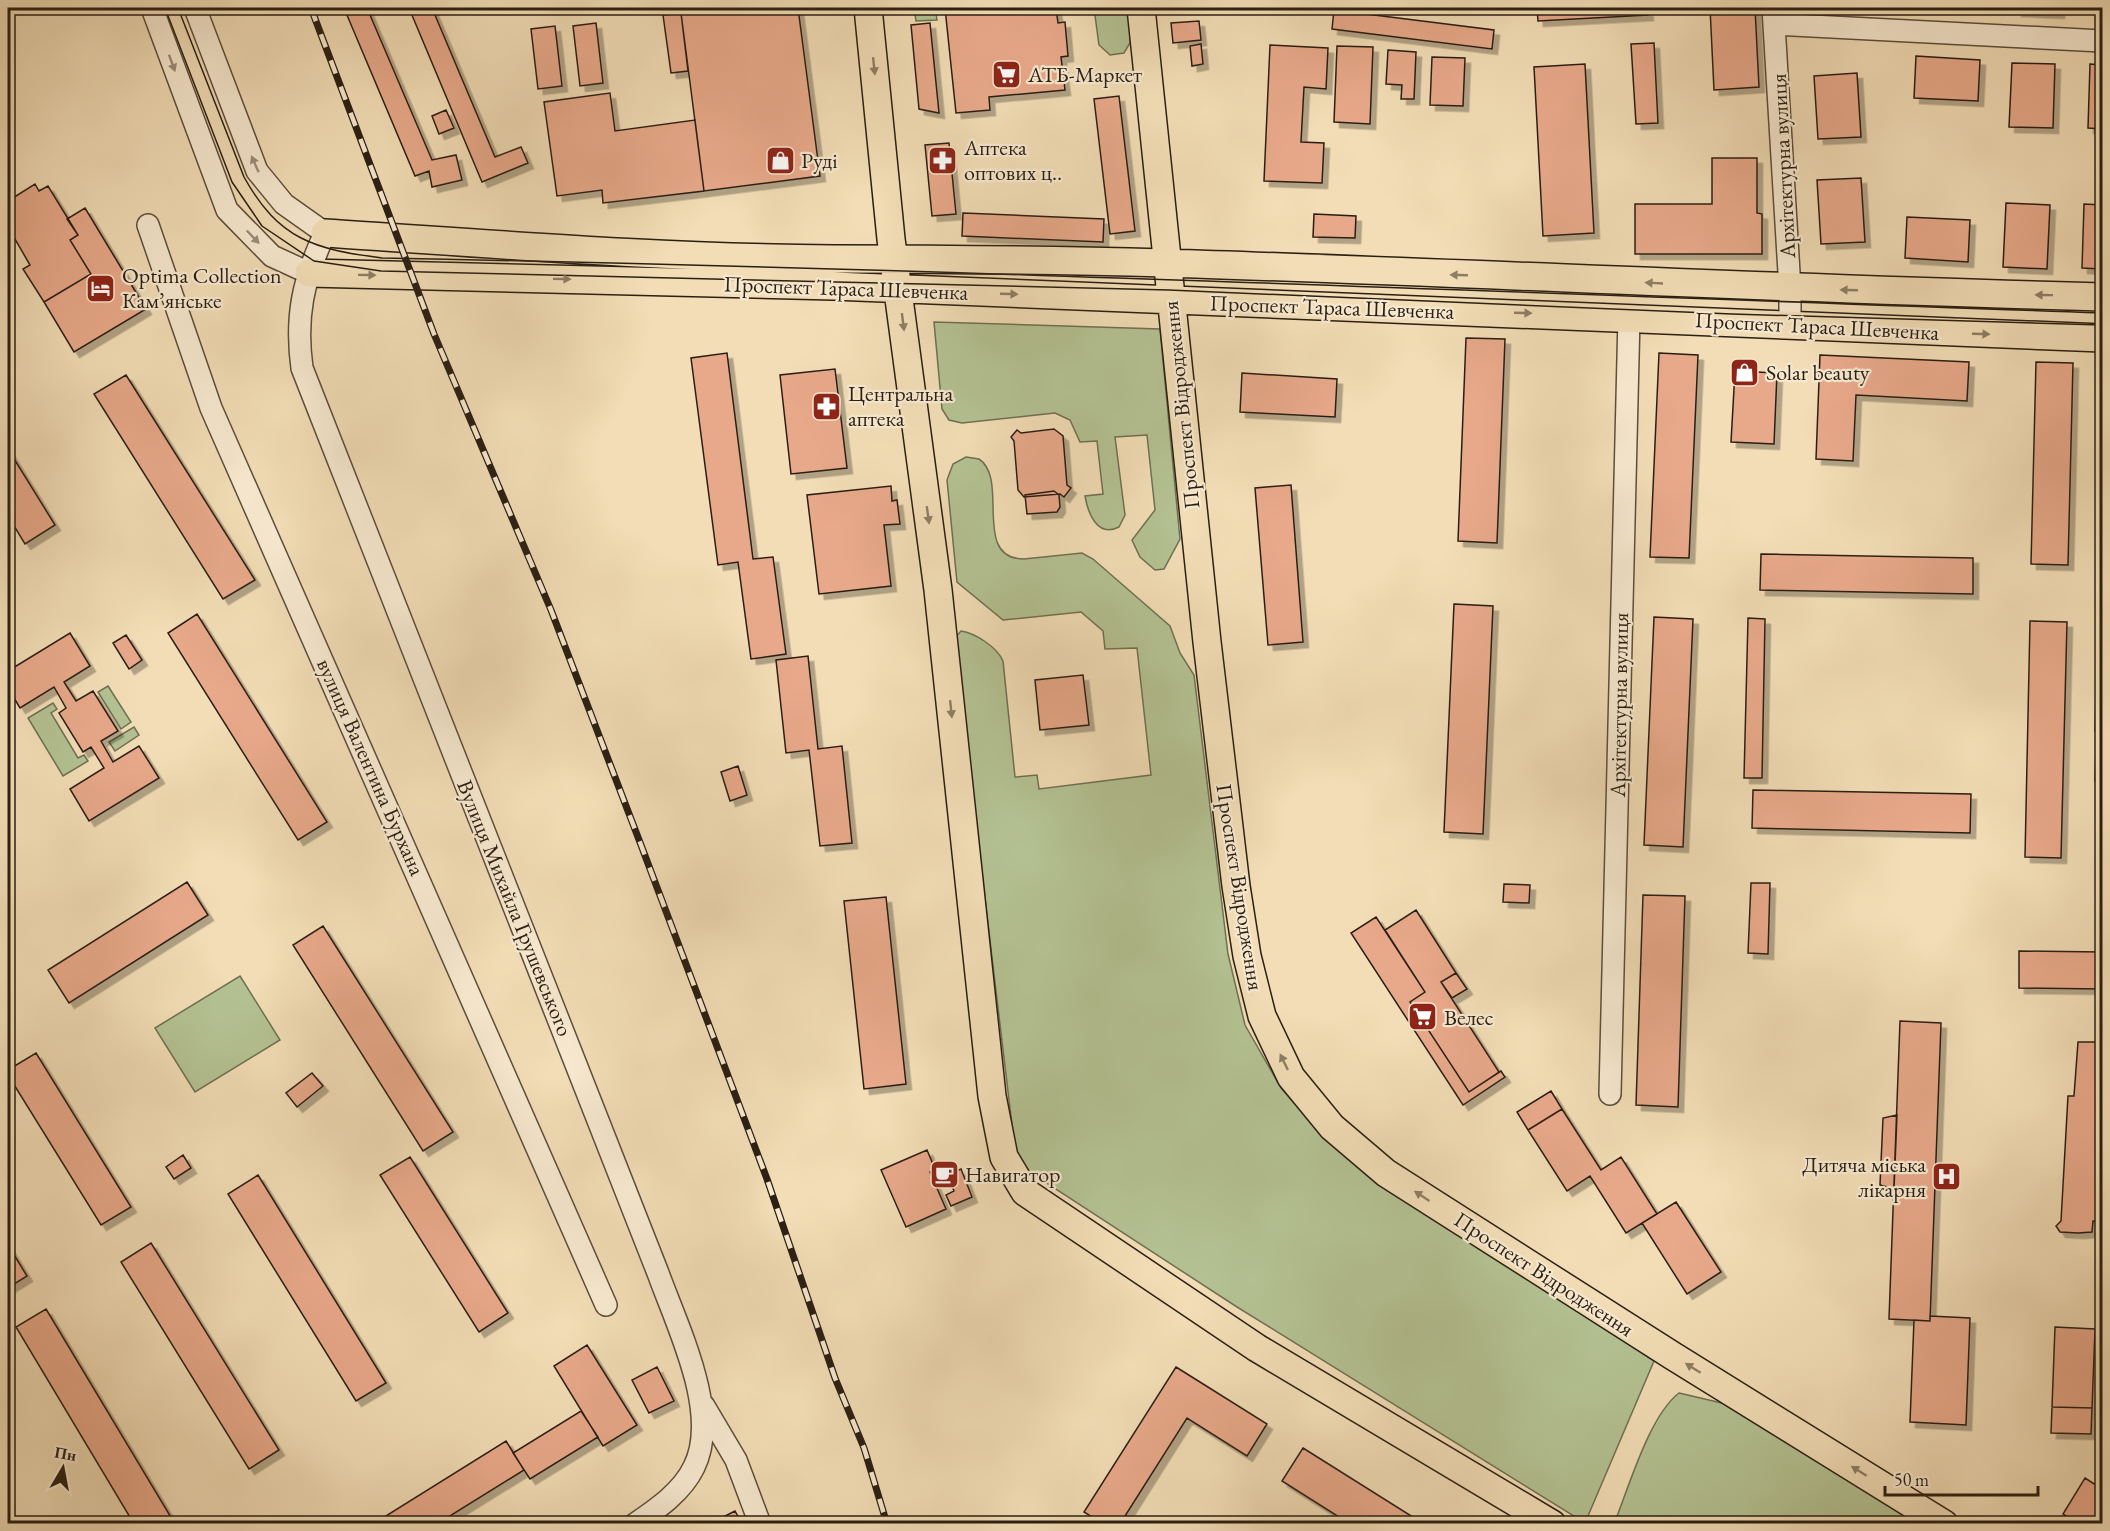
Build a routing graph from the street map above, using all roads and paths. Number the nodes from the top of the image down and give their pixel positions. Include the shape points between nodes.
1 (152, 8) edge
2 (195, 8) edge
3 (868, 8) edge
4 (1143, 13) edge
5 (1773, 16) edge
6 (2103, 41) edge
7 (148, 225) dead end
8 (325, 233) junction
9 (894, 257) junction
10 (1166, 264) junction
11 (309, 273) junction
12 (1790, 289) junction
13 (899, 290) junction
14 (2103, 297) edge
15 (1171, 301) junction
16 (1629, 317) junction
17 (1790, 326) junction
18 (2103, 338) edge
19 (1610, 1094) dead end
20 (606, 1305) dead end
21 (702, 1403) junction
22 (635, 1524) edge
23 (760, 1524) edge
24 (1552, 1524) edge
25 (1944, 1524) edge

1 -> 11 street via 227,210 272,256
8 -> 2 street via 284,204 257,171
3 -> 9 main road
4 - 10 main road, Проспект Відродження
5 - 6 street
5 - 12 street, Архітектурна вулиця
7 - 20 street, вулиця Валентина Бурхана via 211,408
8 - 9 main road, Проспект Тараса Шевченка via 601,251 834,259
8 - 11 street
9 - 10 main road, Проспект Тараса Шевченка
9 - 13 main road
12 -> 10 main road, Проспект Тараса Шевченка
10 - 15 main road, Проспект Відродження
11 -> 13 main road, Проспект Тараса Шевченка
11 - 21 street, Вулиця Михайла Грушевського via 300,304 302,368 658,1273
14 -> 12 main road, Проспект Тараса Шевченка
12 - 17 street, Архітектурна вулиця
13 -> 15 main road, Проспект Тараса Шевченка
13 -> 24 main road via 938,591 992,1096 1004,1156 1025,1191 1248,1342
15 -> 16 main road, Проспект Тараса Шевченка
25 -> 15 main road, Проспект Відродження via 1386,1173 1332,1127 1291,1077 1262,1016 1236,886
16 - 17 main road, Проспект Тараса Шевченка
16 - 19 street, Архітектурна вулиця
17 -> 18 main road, Проспект Тараса Шевченка
21 - 22 street, Вулиця Михайла Грушевського via 703,1436 694,1467 666,1503
21 - 23 street via 736,1460

